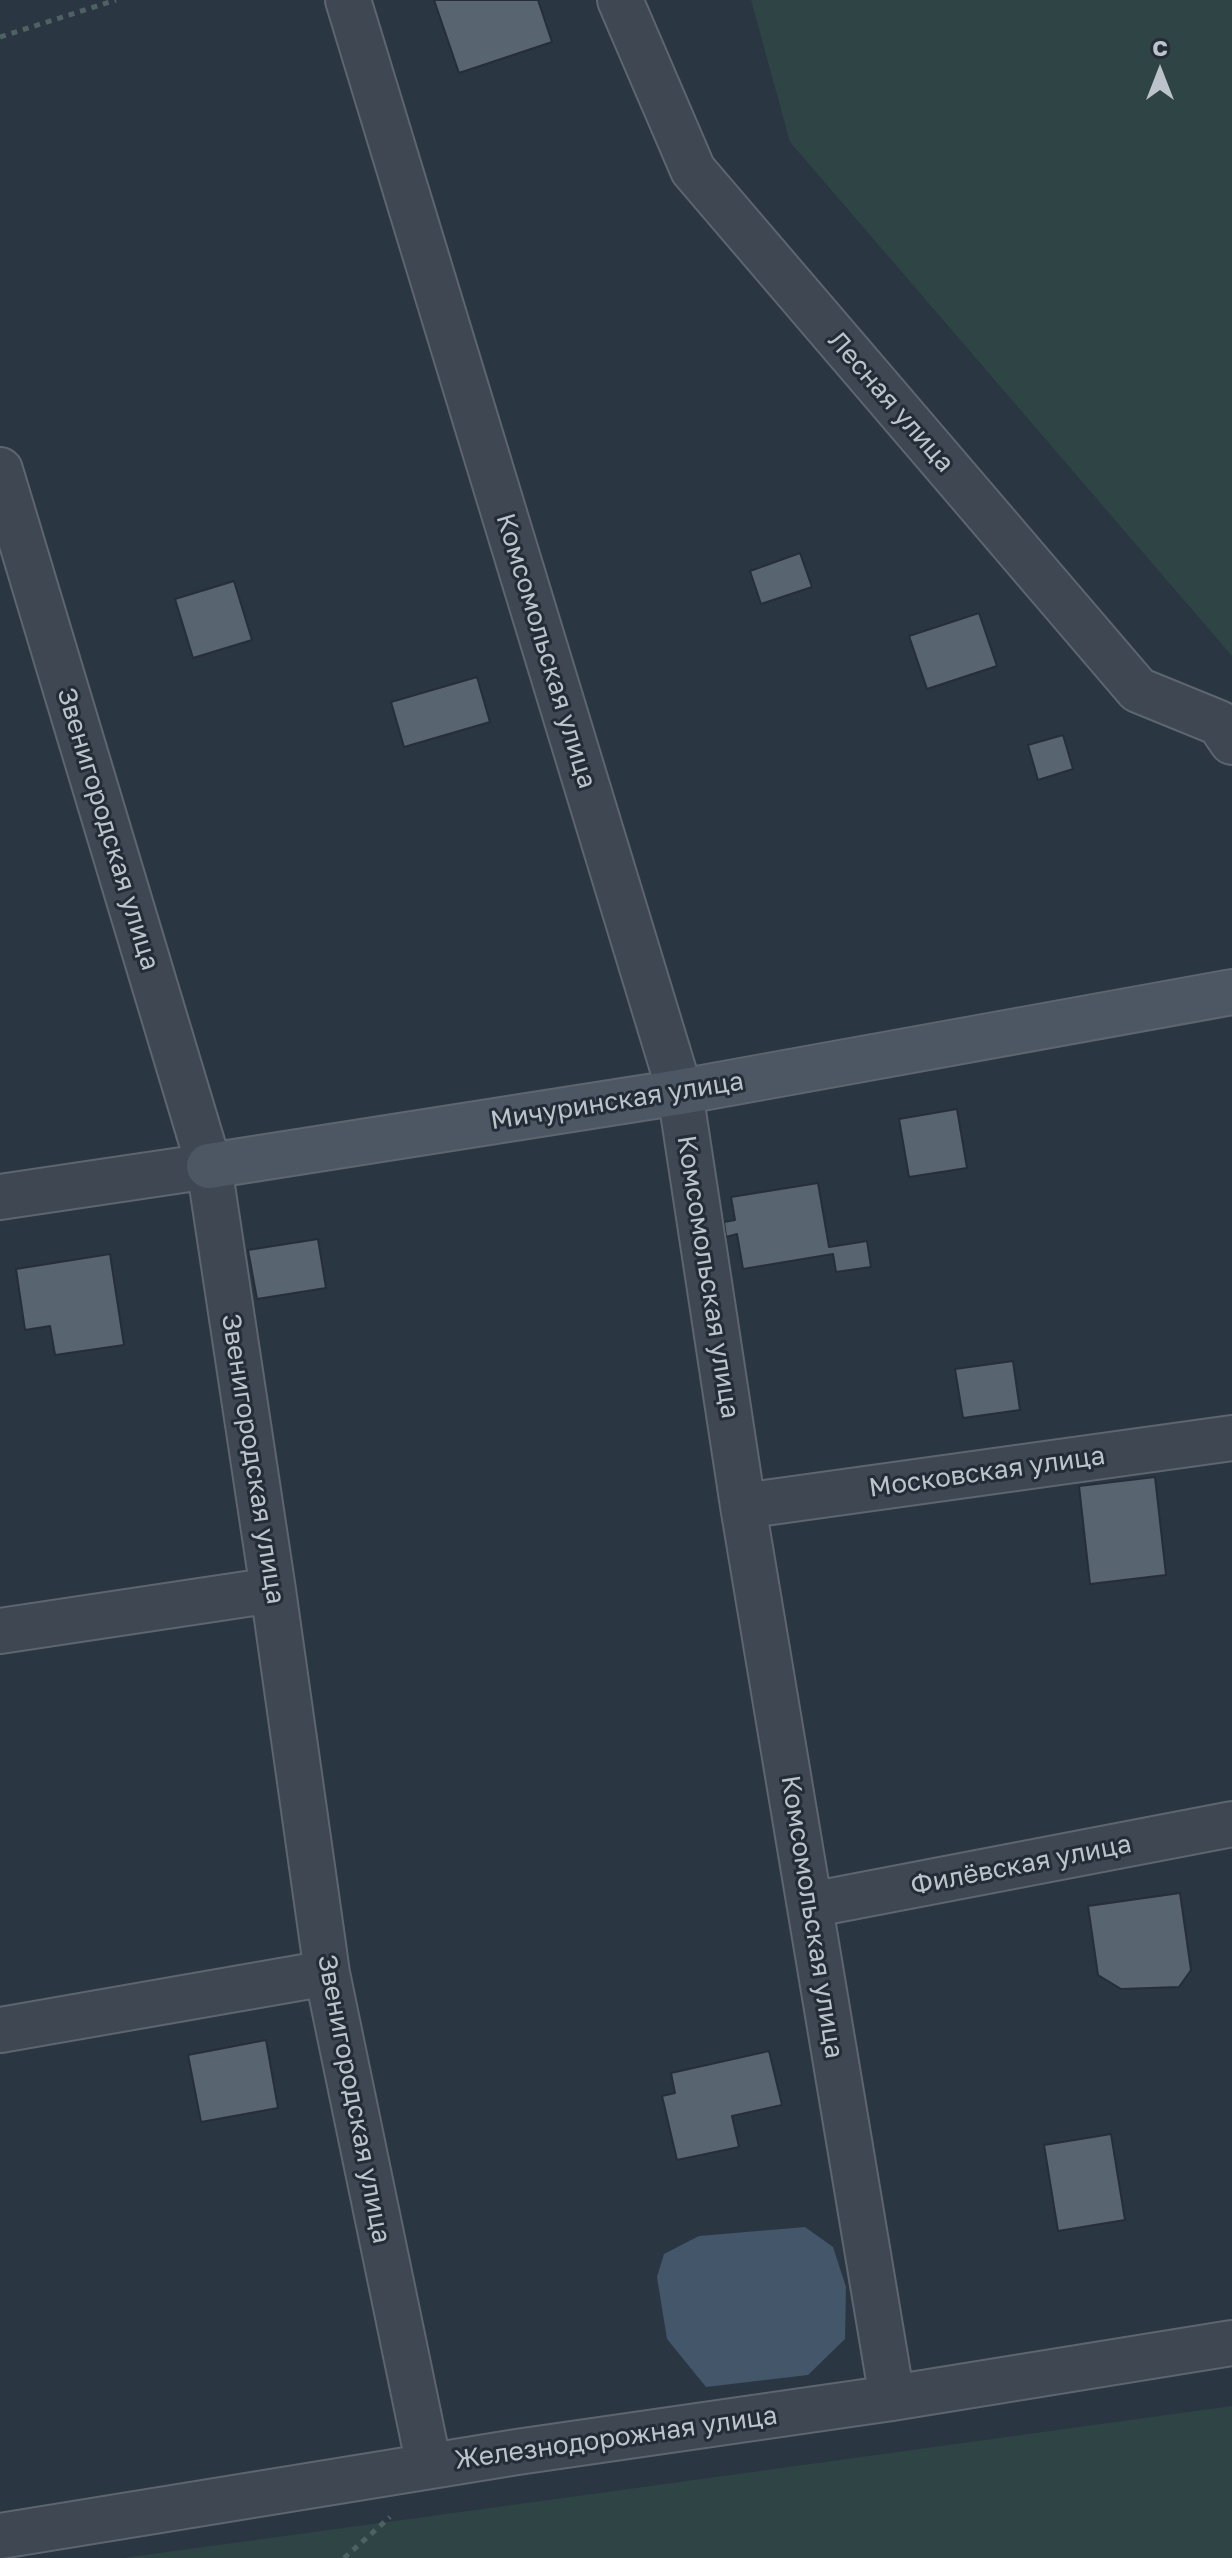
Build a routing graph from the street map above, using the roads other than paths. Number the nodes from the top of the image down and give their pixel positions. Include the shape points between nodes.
1 (348, 0) edge
2 (620, 0) edge
3 (0, 470) edge
4 (1232, 742) edge
5 (1232, 992) edge
6 (680, 1092) junction
7 (209, 1166) junction
8 (0, 1197) edge
9 (1232, 1438) edge
10 (743, 1506) junction
11 (273, 1590) junction
12 (0, 1631) edge
13 (1232, 1824) edge
14 (810, 1905) junction
15 (327, 1973) junction
16 (0, 2030) edge
17 (1232, 2343) edge
18 (892, 2398) junction
19 (429, 2466) junction
20 (0, 2536) edge

1 - 6 street, Комсомольская улица
2 - 4 street, Лесная улица via 693,170 1138,690 1219,723
3 - 7 street, Звенигородская улица
5 - 6 street, Мичуринская улица
6 - 7 street, Мичуринская улица
6 - 10 street, Комсомольская улица
7 - 8 street, Мичуринская улица
7 - 11 street, Звенигородская улица
9 - 10 street, Московская улица
10 - 14 street, Комсомольская улица
11 - 12 street
11 - 15 street, Звенигородская улица
13 - 14 street, Филёвская улица
14 - 18 street, Комсомольская улица
15 - 16 street
15 - 19 street, Звенигородская улица
17 - 18 street, Железнодорожная улица
18 - 19 street, Железнодорожная улица
19 - 20 street, Железнодорожная улица

